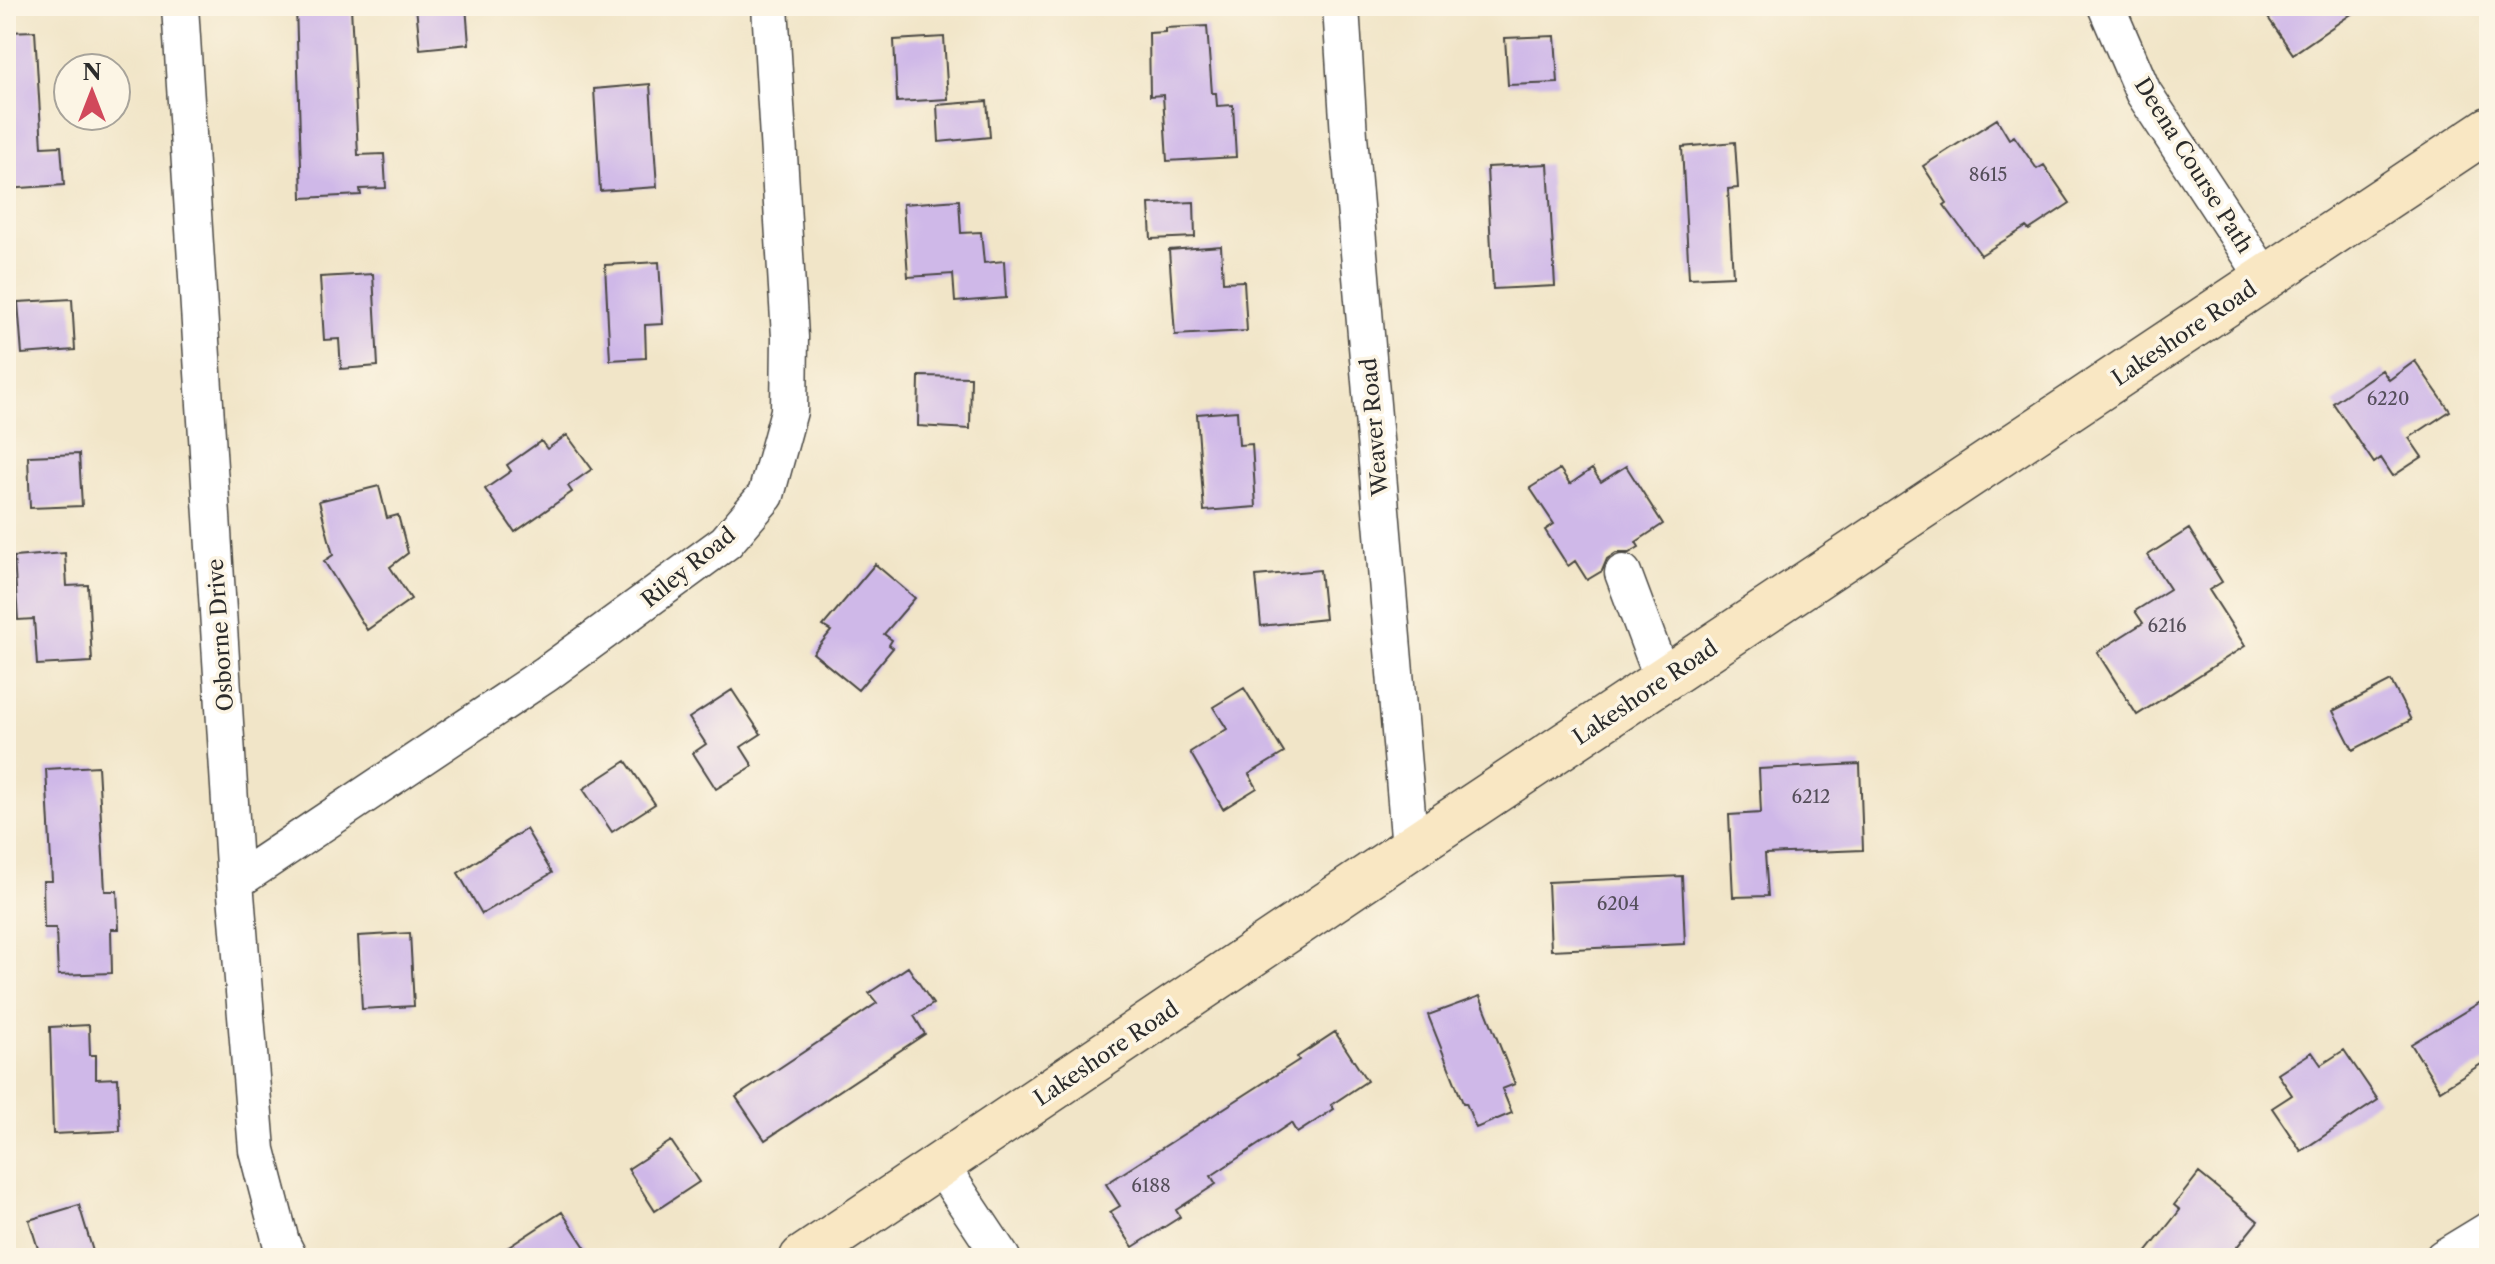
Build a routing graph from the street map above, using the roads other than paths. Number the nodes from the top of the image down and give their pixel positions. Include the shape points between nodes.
1 (180, 6) edge
2 (770, 6) edge
3 (1341, 6) edge
4 (2106, 6) edge
5 (2489, 129) edge
6 (2266, 279) junction
7 (1623, 573) dead end
8 (1663, 680) junction
9 (1410, 848) junction
10 (235, 882) junction
11 (940, 1165) junction
12 (2489, 1230) edge
13 (289, 1258) edge
14 (802, 1258) edge
15 (1002, 1258) edge
16 (2443, 1258) edge

1 - 10 street, Osborne Drive
2 - 10 street, Riley Road via 790,337 789,411 766,495 726,542 546,674
3 - 9 street, Weaver Road
4 - 6 street, Deena Course Path via 2143,92
5 - 6 street, Lakeshore Road
6 - 8 street, Lakeshore Road
7 - 8 street
8 - 9 street, Lakeshore Road
9 - 11 street, Lakeshore Road
10 - 13 street, Osborne Drive via 257,1150
11 - 14 street, Lakeshore Road
11 - 15 street
12 - 16 street

